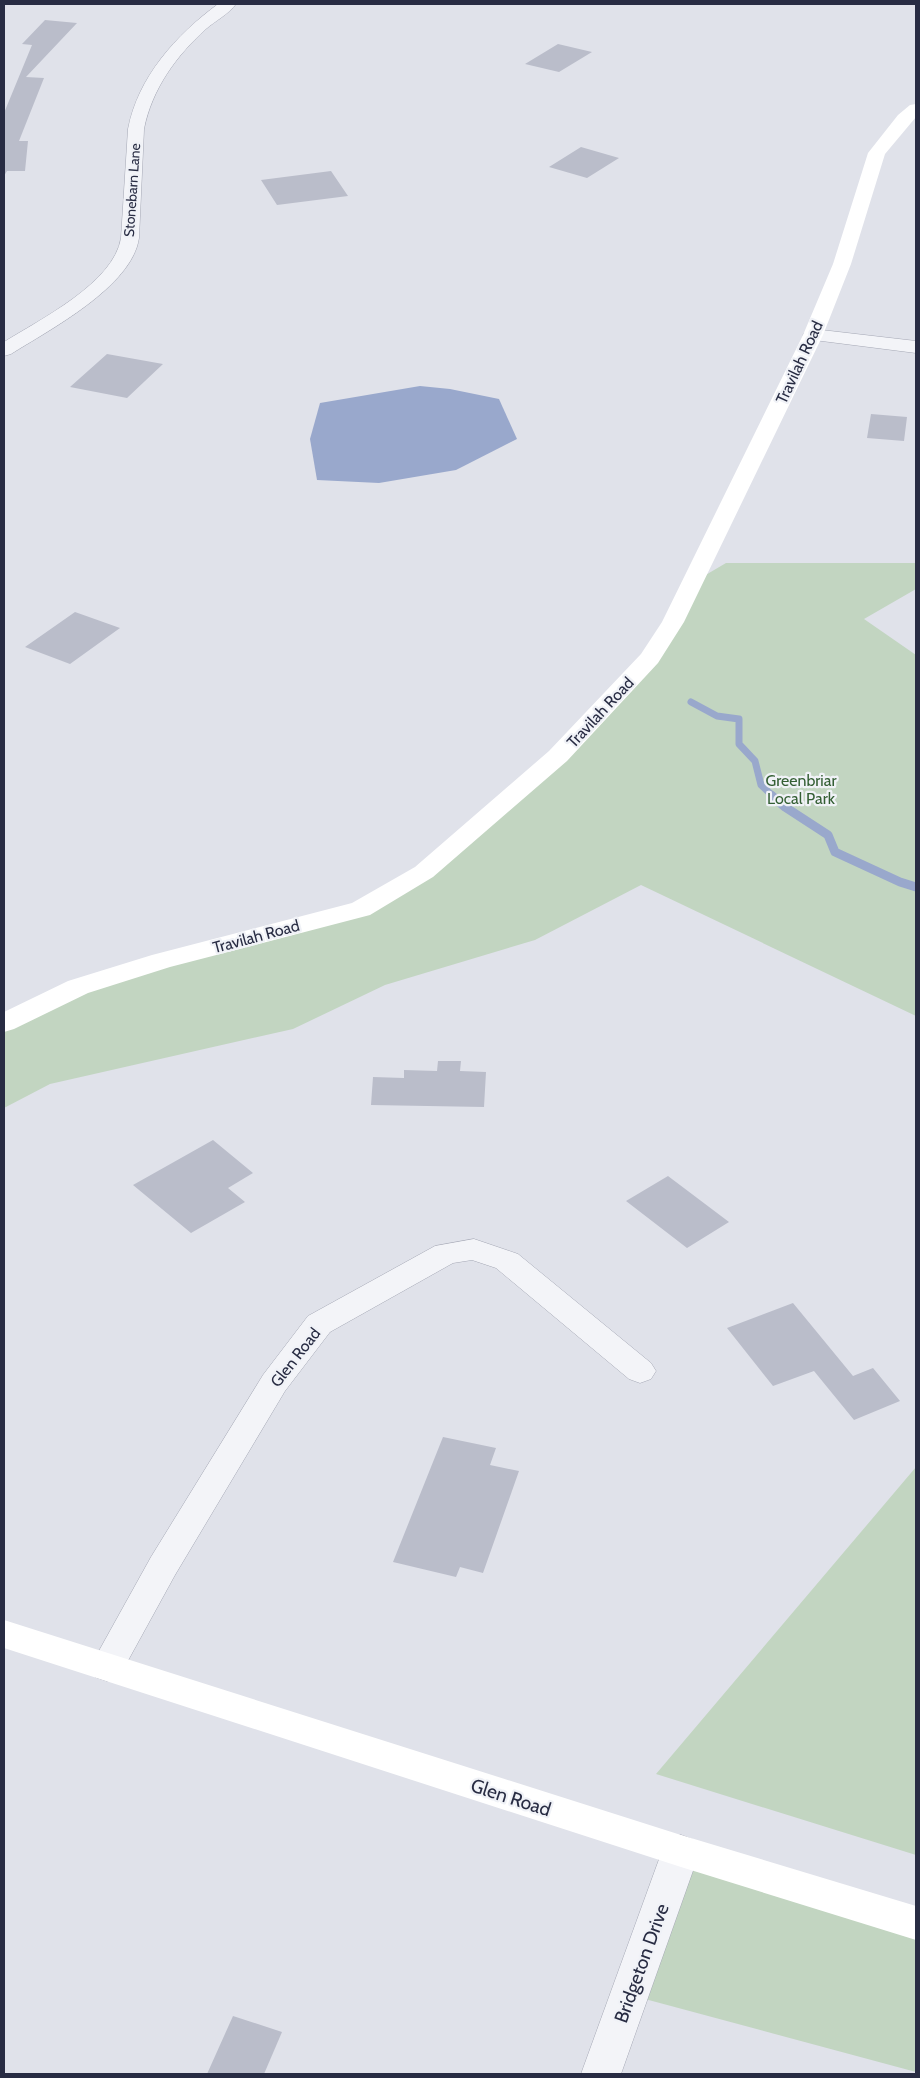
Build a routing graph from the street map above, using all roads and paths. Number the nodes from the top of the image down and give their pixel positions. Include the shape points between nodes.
1 (228, 4) edge
2 (916, 109) edge
3 (813, 334) junction
4 (916, 347) edge
5 (4, 350) edge
6 (4, 1023) edge
7 (640, 1372) dead end
8 (4, 1634) edge
9 (107, 1667) junction
10 (681, 1851) junction
11 (916, 1923) edge
12 (602, 2074) edge

1 - 5 street, Stonebarn Lane via 170,56 143,104 136,127 134,200 128,247 116,267 73,307
2 - 3 main road, Travilah Road via 877,153 842,264
3 - 4 street
3 - 6 main road, Travilah Road via 673,622 650,658 558,756 424,872 361,908 161,961 78,987
7 - 9 street, Glen Road via 507,1261 474,1249 446,1253 319,1324 274,1383 162,1566
8 - 9 main road, Glen Road
9 - 10 main road, Glen Road
10 - 11 main road, Glen Road
10 - 12 street, Bridgeton Drive

